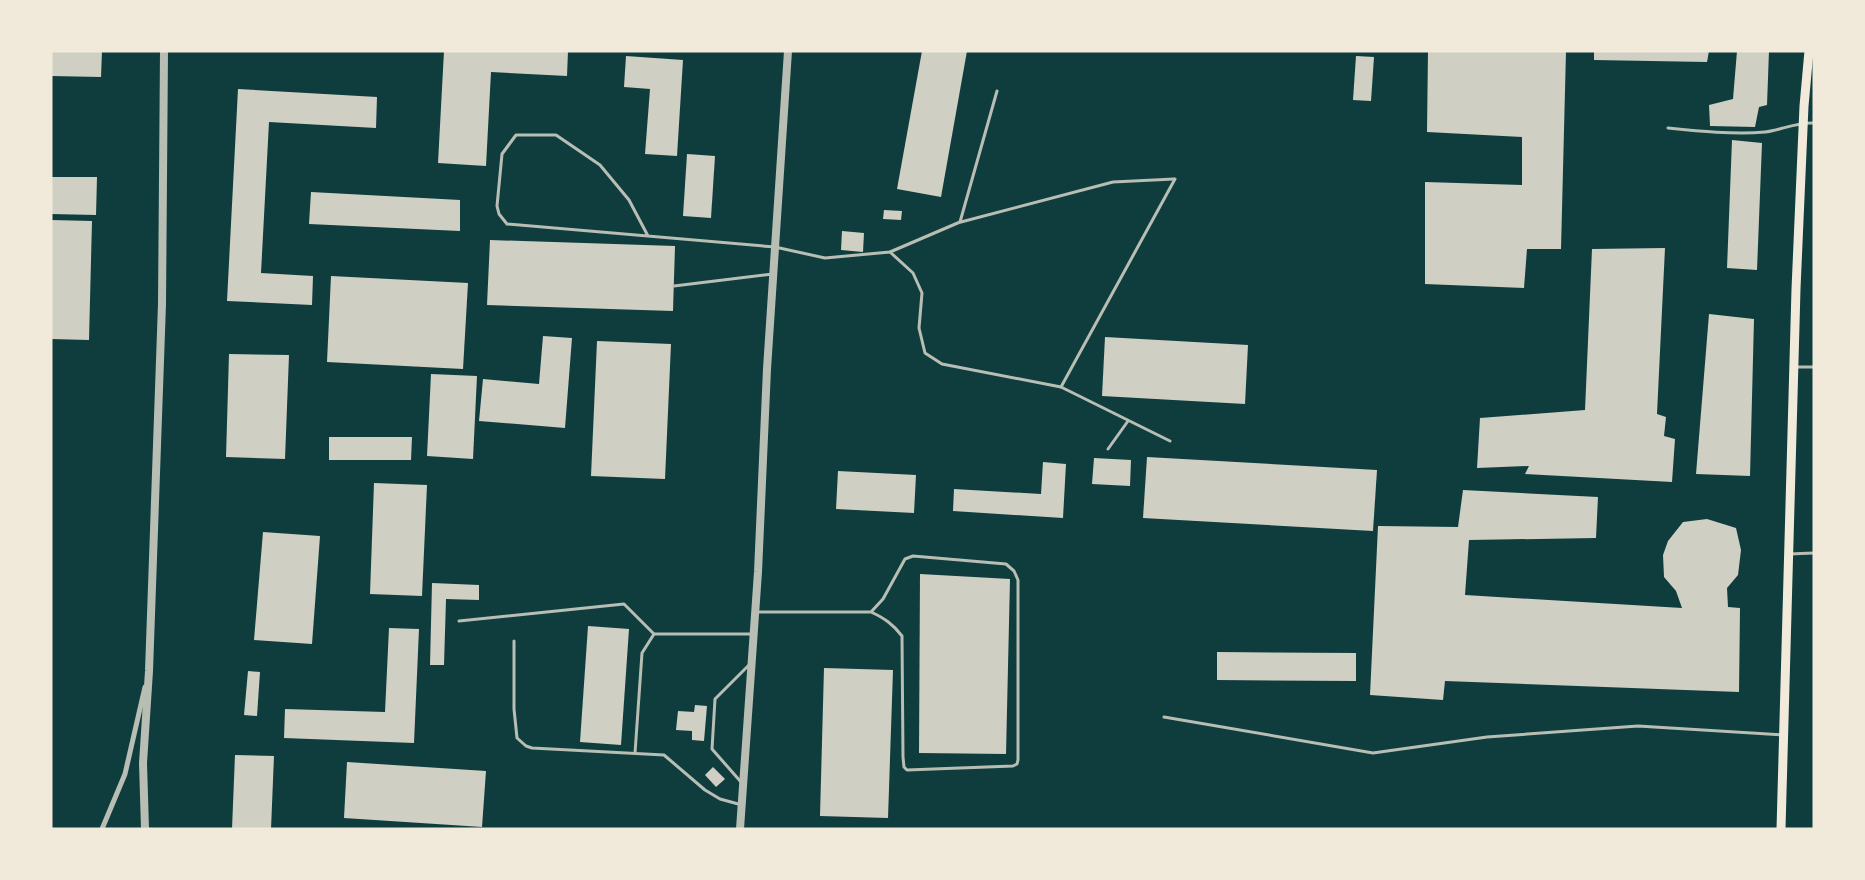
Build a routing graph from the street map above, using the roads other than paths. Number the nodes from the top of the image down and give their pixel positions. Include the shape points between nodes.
1 (164, 51) edge
2 (788, 51) edge
3 (1808, 51) edge
4 (997, 91) dead end
5 (1803, 123) junction
6 (1814, 123) edge
7 (1668, 128) dead end
8 (960, 222) junction
9 (648, 236) junction
10 (775, 247) junction
11 (890, 252) junction
12 (773, 274) junction
13 (674, 286) dead end
14 (1794, 367) junction
15 (1814, 367) edge
16 (1060, 387) junction
17 (1128, 421) junction
18 (1170, 441) dead end
19 (1108, 449) dead end
20 (1788, 554) junction
21 (1814, 554) edge
22 (756, 612) junction
23 (871, 612) junction
24 (459, 621) dead end
25 (654, 634) junction
26 (754, 634) junction
27 (514, 641) dead end
28 (752, 662) junction
29 (149, 671) junction
30 (1164, 717) dead end
31 (1783, 736) junction
32 (635, 753) junction
33 (744, 786) junction
34 (742, 805) junction
35 (102, 829) edge
36 (145, 829) edge
37 (740, 829) edge
38 (1781, 829) edge

1 - 29 street via 162,304
2 - 10 street
3 - 5 main road
4 - 8 lane
5 - 6 lane
5 - 7 lane via 1765,132 1699,132
5 - 14 main road
8 - 11 lane
8 - 16 lane via 1113,182 1175,179
9 - 9 lane via 629,200 600,165 556,135 516,135 502,154 497,206 508,224
9 - 10 lane
10 - 11 lane via 825,258
10 - 12 street
11 - 16 lane via 913,273 922,293 919,328 925,353 942,364
12 - 13 lane
12 - 22 street
14 - 15 lane
14 - 20 main road
16 - 17 lane
17 - 18 lane
17 - 19 lane
20 - 21 lane
20 - 31 main road
22 - 23 lane
22 - 26 street
23 - 23 lane via 883,600 909,557 1006,564 1014,571 1018,580 1016,764 912,770 904,767 902,636 881,616
24 - 25 lane via 624,604
25 - 26 lane
25 - 32 lane via 642,653
26 - 28 street
27 - 32 lane via 514,709 520,742 532,748
28 - 33 street
28 - 33 lane via 715,699 712,749
29 - 35 street via 125,774
29 - 36 street via 144,763
30 - 31 lane via 1373,753 1487,737 1638,726
31 - 38 main road
32 - 34 lane via 664,755 705,790 720,799
33 - 34 street
34 - 37 street

